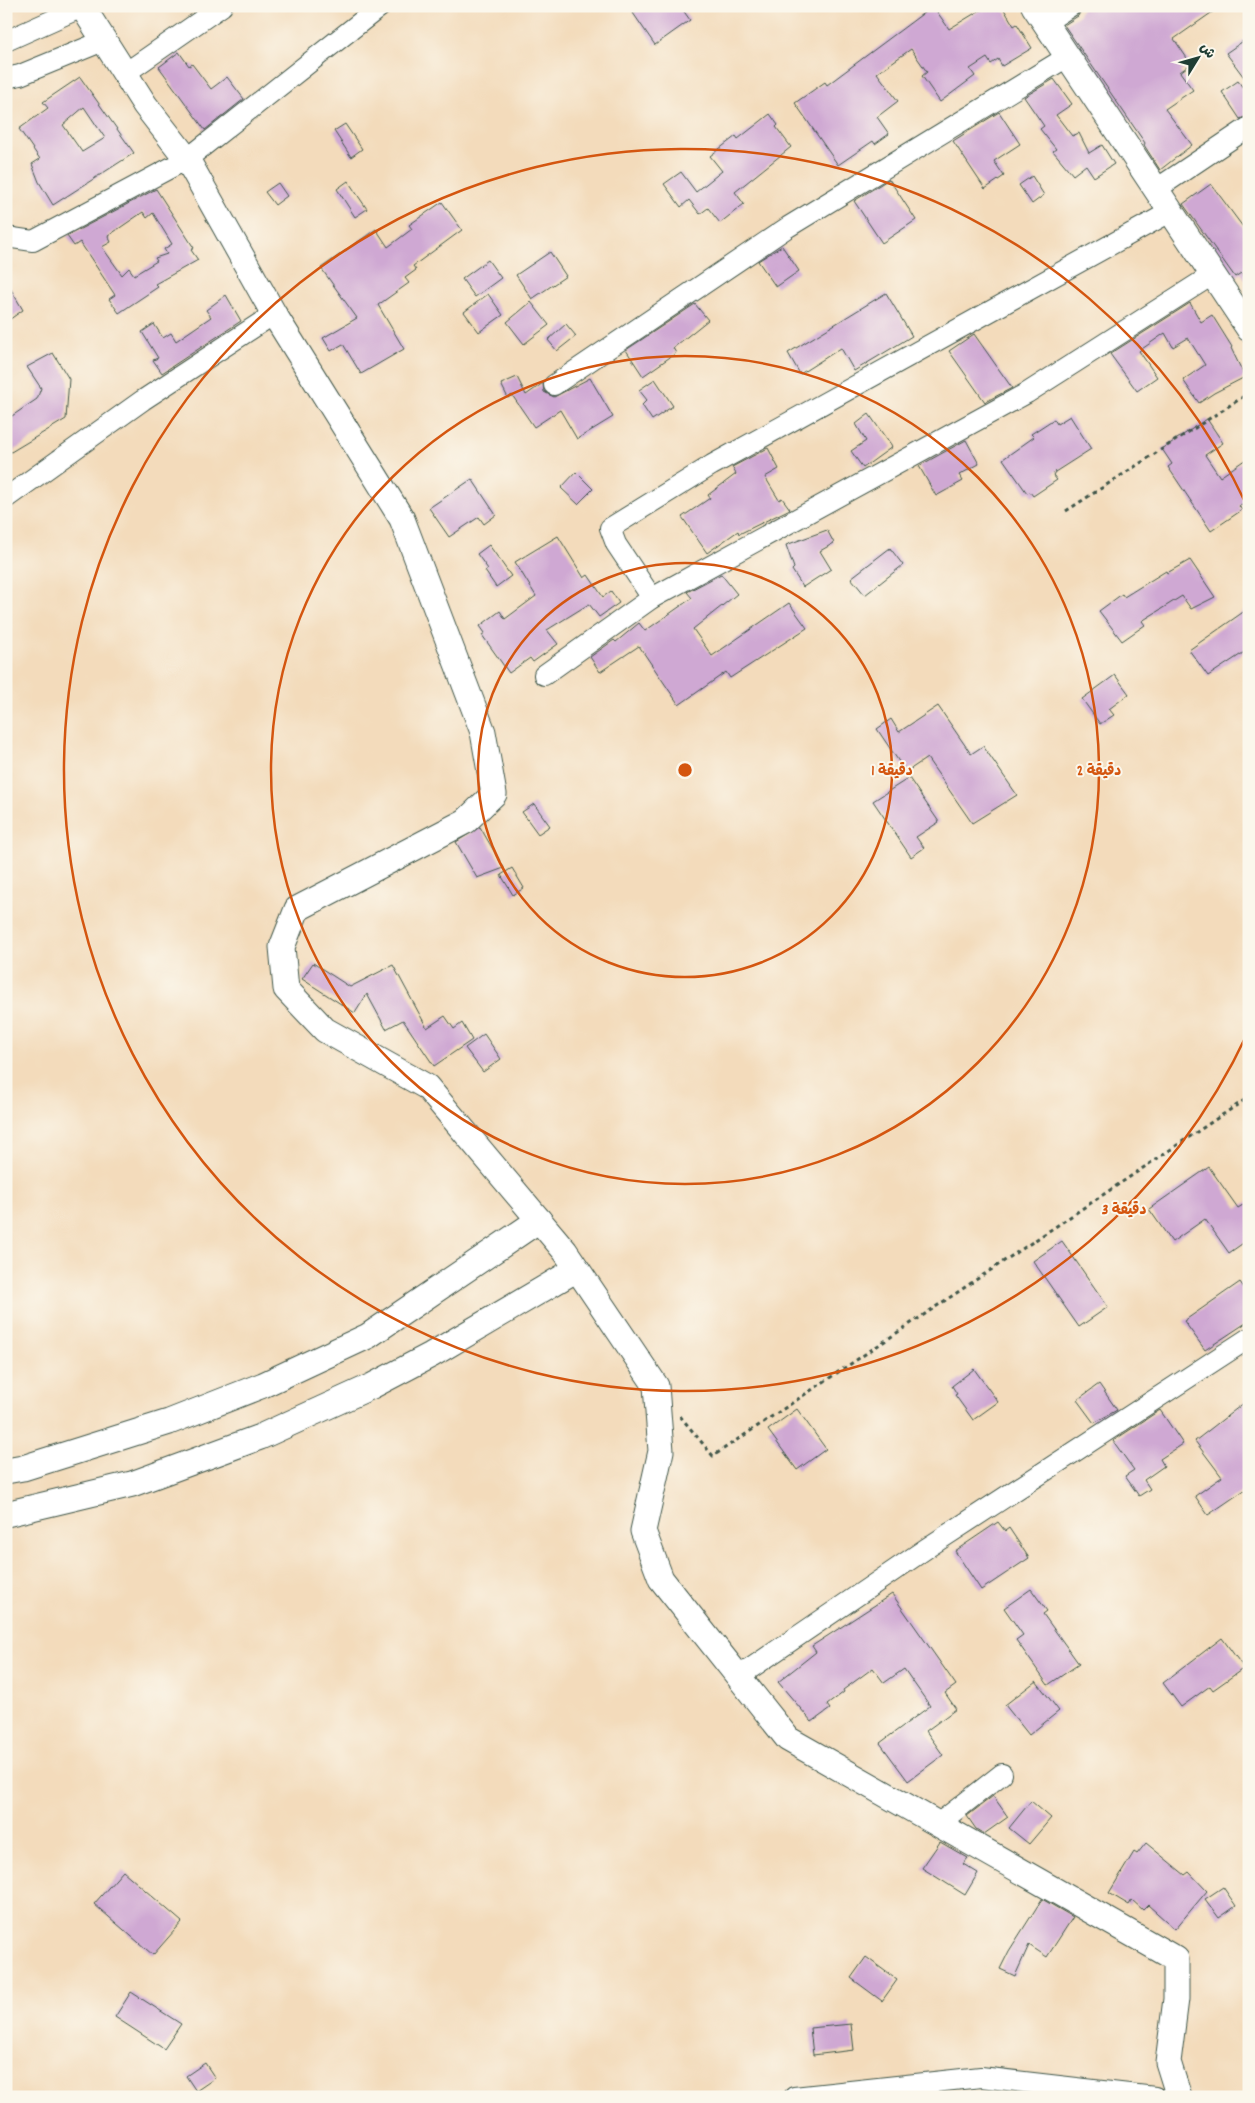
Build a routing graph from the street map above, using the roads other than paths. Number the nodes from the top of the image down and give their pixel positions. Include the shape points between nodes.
1 (82, 6) edge
2 (222, 6) edge
3 (381, 6) edge
4 (1071, 6) edge
5 (1040, 14) edge
6 (6, 41) edge
7 (103, 42) junction
8 (1067, 57) junction
9 (124, 74) junction
10 (6, 78) edge
11 (1249, 127) edge
12 (188, 159) junction
13 (1155, 190) junction
14 (1170, 212) junction
15 (6, 237) edge
16 (1212, 275) junction
17 (274, 314) junction
18 (1249, 328) edge
19 (554, 385) dead end
20 (6, 498) edge
21 (652, 598) junction
22 (544, 675) dead end
23 (539, 1220) junction
24 (577, 1269) junction
25 (1249, 1338) edge
26 (6, 1471) edge
27 (6, 1514) edge
28 (738, 1677) junction
29 (1002, 1774) dead end
30 (938, 1824) junction
31 (794, 2097) edge
32 (1155, 2097) edge
33 (1179, 2097) edge

1 - 6 street
1 - 7 street
2 - 9 street
3 - 12 street
4 - 5 street
5 - 8 street
7 - 9 street
7 - 10 street
8 - 13 street
8 - 19 street via 788,227
9 - 12 street
11 - 13 street
12 - 15 street via 33,241
12 - 17 street
13 - 14 street
14 - 16 street
14 - 21 street via 712,465 610,528 616,544
16 - 18 street
16 - 21 street via 1027,393
17 - 20 street via 143,400
17 - 23 street via 402,519 484,732 494,794 466,821 297,909 282,947 286,988 326,1030 427,1087
21 - 22 street
23 - 24 street
23 - 26 street via 368,1336 263,1385 169,1422
24 - 27 street via 372,1386 260,1437 132,1484
24 - 28 street via 656,1386 661,1452 643,1531 661,1579
25 - 28 street via 920,1553
28 - 30 street via 788,1739
29 - 30 street
30 - 33 street via 1176,1959 1176,1999 1168,2062
31 - 32 street via 981,2077

